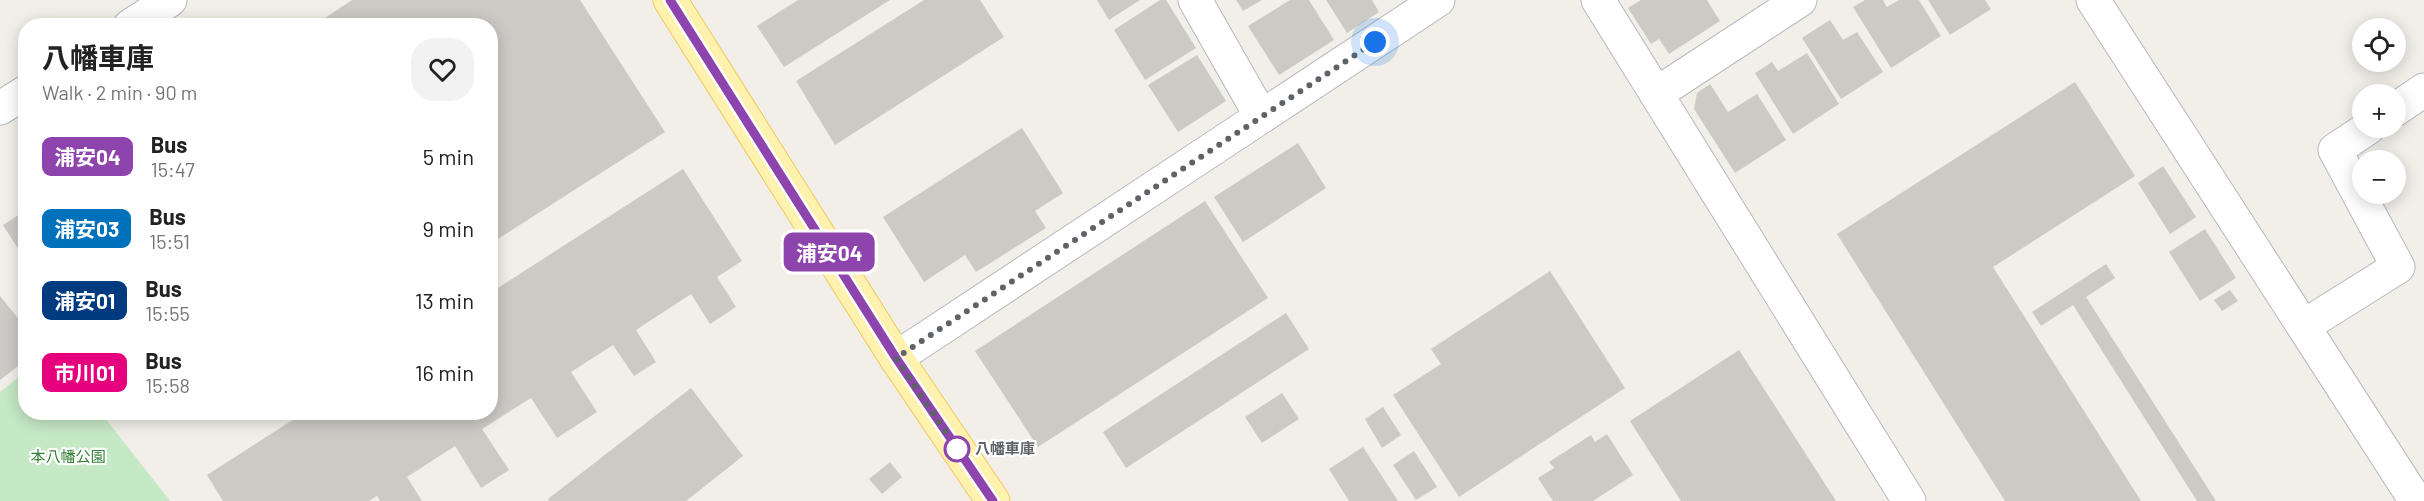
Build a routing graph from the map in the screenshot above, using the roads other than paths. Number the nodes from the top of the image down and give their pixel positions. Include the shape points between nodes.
1 (170, 0) edge
2 (669, 0) edge
3 (1195, 0) edge
4 (1598, 0) edge
5 (1800, 0) edge
6 (2093, 0) edge
7 (1418, 6) edge
8 (142, 18) edge
9 (2424, 90) edge
10 (1656, 94) junction
11 (18, 97) edge
12 (2406, 102) edge
13 (0, 108) edge
14 (1262, 116) junction
15 (2353, 138) edge
16 (2304, 326) junction
17 (896, 358) junction
18 (2418, 495) edge
19 (993, 501) edge
20 (1909, 501) edge

1 - 8 street
2 - 17 main road
3 - 14 street
4 - 10 street
5 - 10 street
6 - 16 street
7 - 14 street
9 - 12 street
10 - 20 street
11 - 13 street
14 - 17 street
15 - 16 street via 2335,150 2398,267
16 - 18 street
17 - 19 main road

